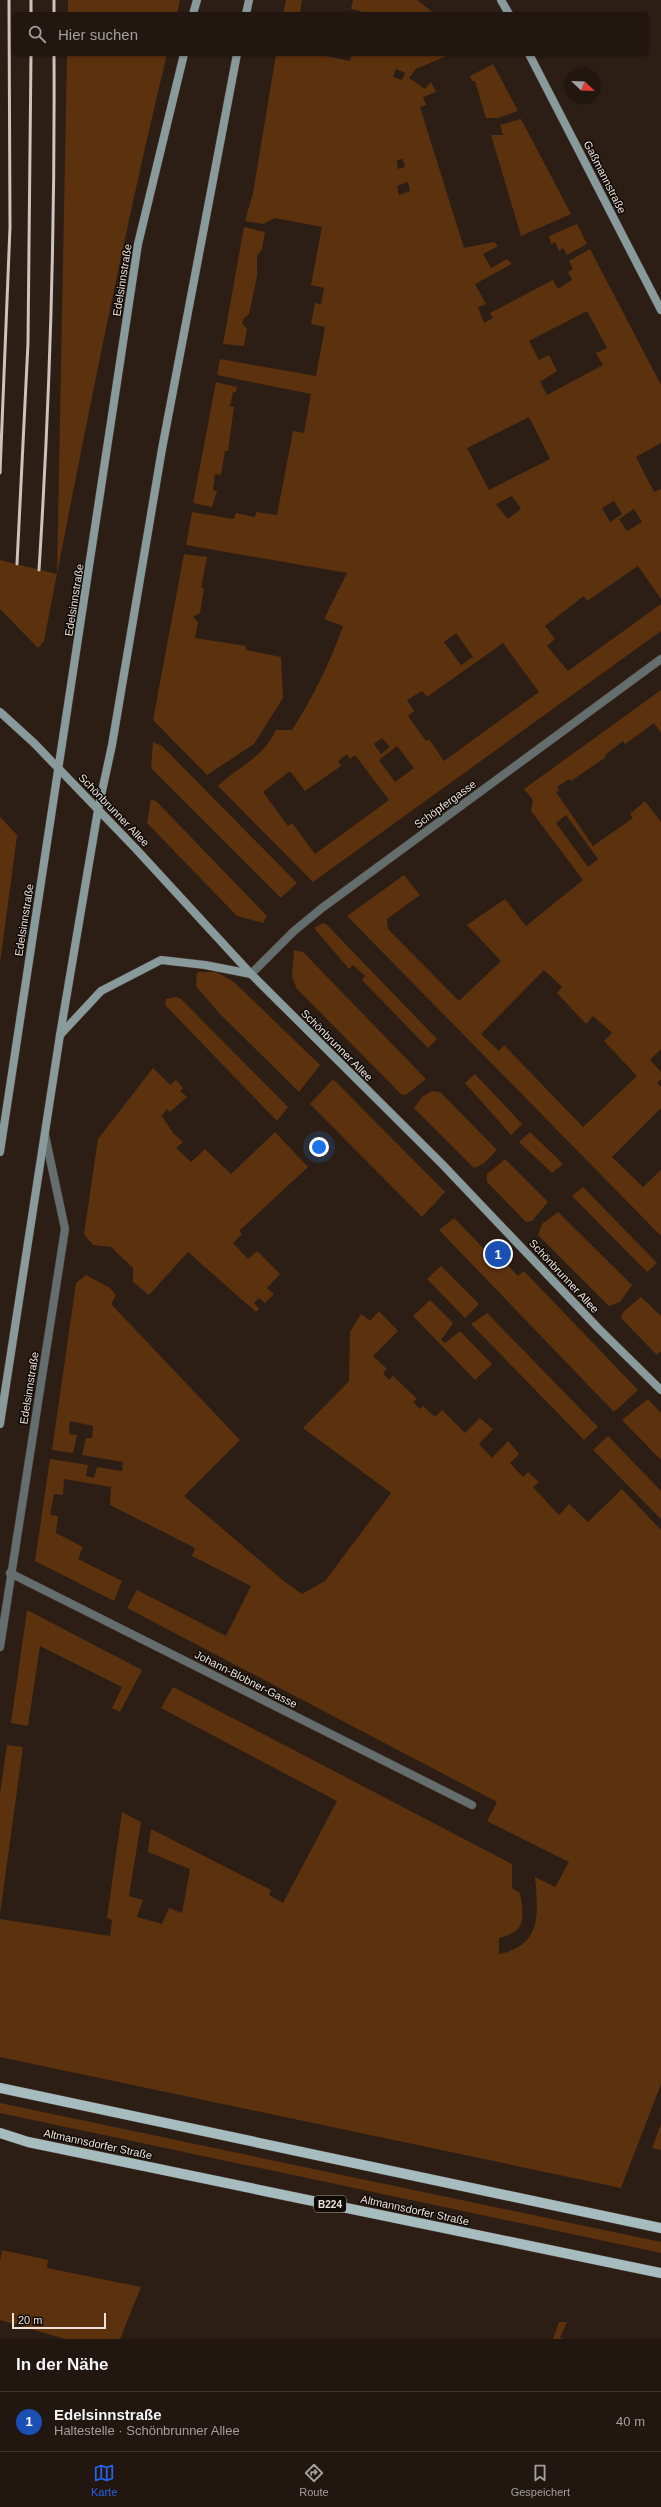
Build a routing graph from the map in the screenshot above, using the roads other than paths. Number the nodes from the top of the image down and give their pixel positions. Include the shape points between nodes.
1 (197, 0) edge
2 (249, 0) edge
3 (501, 0) edge
4 (194, 12) edge
5 (246, 12) edge
6 (508, 12) edge
7 (184, 56) edge
8 (237, 56) edge
9 (530, 56) edge
10 (661, 310) edge
11 (661, 660) edge
12 (0, 712) edge
13 (57, 767) junction
14 (98, 810) junction
15 (250, 974) junction
16 (60, 1035) junction
17 (44, 1133) junction
18 (0, 1152) edge
19 (661, 1390) edge
20 (0, 1424) edge
21 (10, 1574) junction
22 (0, 1647) edge
23 (472, 1805) dead end
24 (0, 2088) edge
25 (0, 2133) edge
26 (661, 2228) edge
27 (661, 2273) edge

1 - 4 main road
2 - 5 main road
3 - 6 main road
7 - 13 main road, Edelsinnstraße via 138,244
8 - 14 main road, Edelsinnstraße via 162,449 112,745
9 - 10 main road, Gaßmannstraße
11 - 15 street, Schöpfergasse via 322,908
12 - 13 main road, Schönbrunner Allee, bridge
13 - 14 main road, Schönbrunner Allee
13 - 18 main road, Edelsinnstraße
14 - 15 main road, Schönbrunner Allee
14 - 16 main road, Edelsinnstraße
15 - 16 main road via 162,960 101,991
15 - 19 main road, Schönbrunner Allee via 442,1164 599,1329
16 - 17 main road, Edelsinnstraße
17 - 20 main road, Edelsinnstraße
17 - 21 street, Edelsinnstraße via 66,1229
21 - 22 street, Edelsinnstraße
21 - 23 street, Johann-Blobner-Gasse
24 - 26 main road
25 - 27 main road, Altmannsdorfer Straße / B224 via 36,2143

